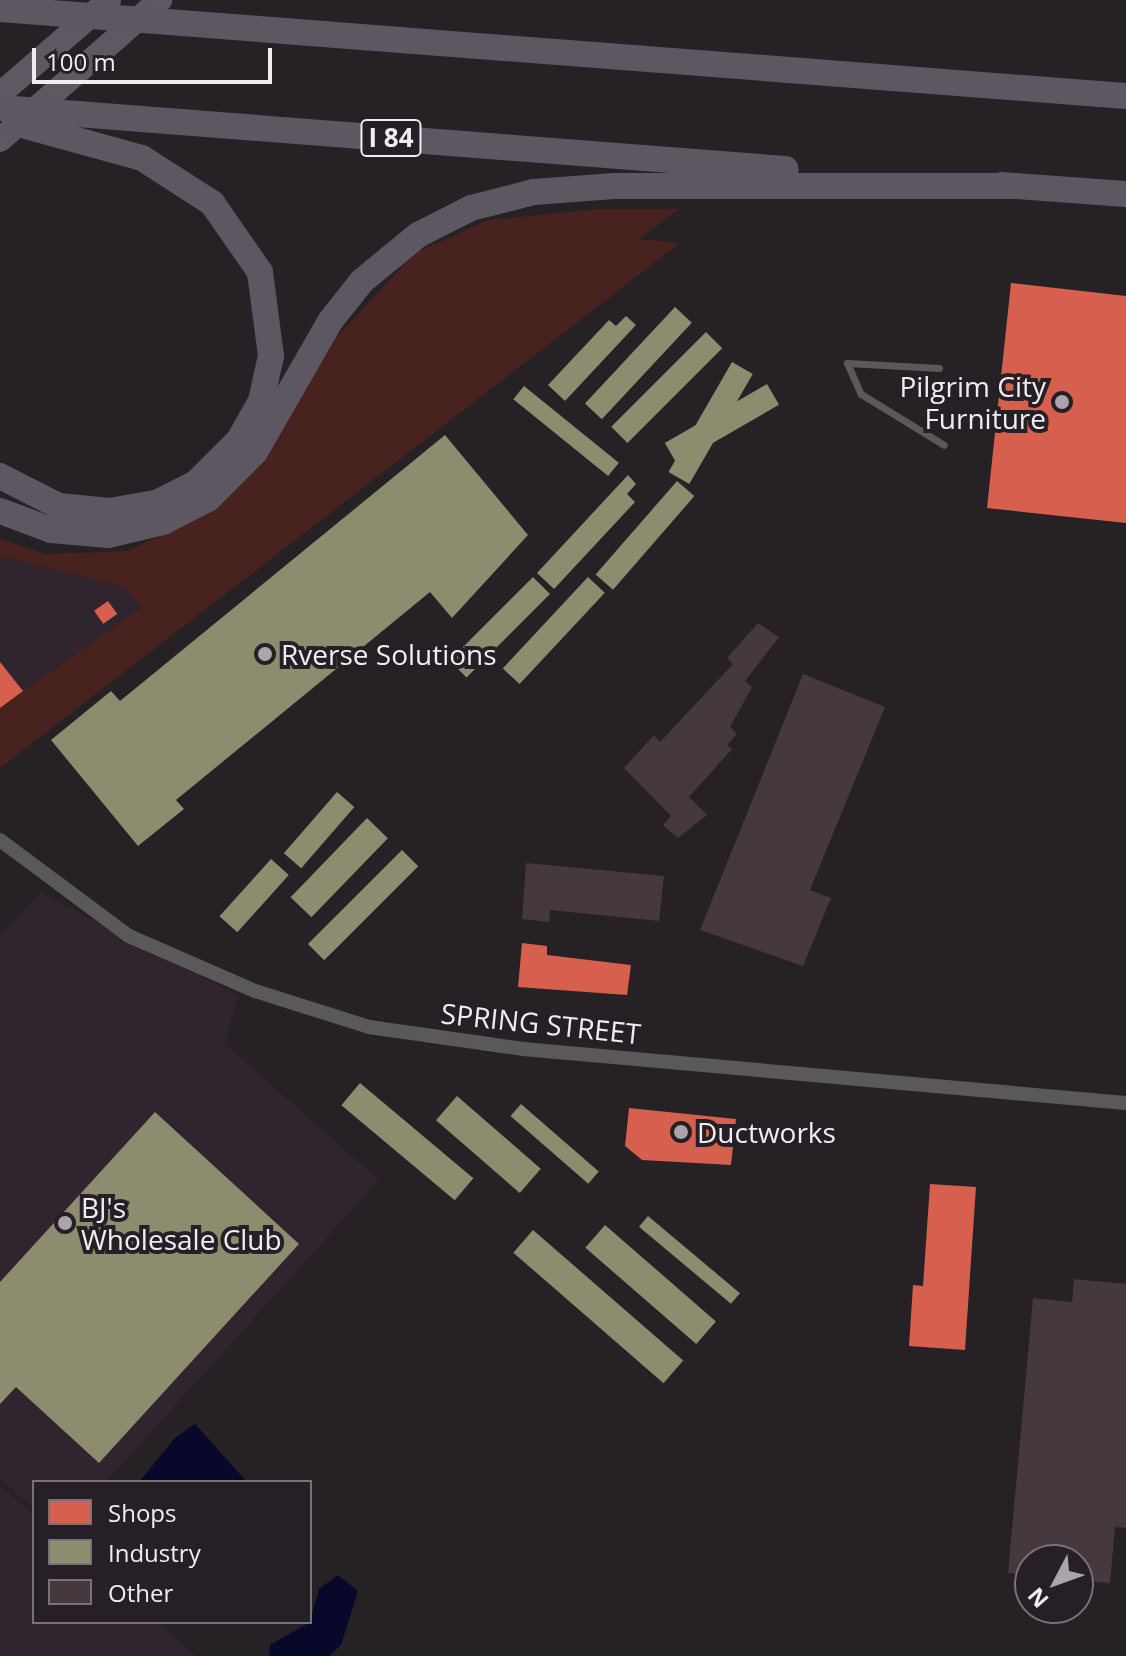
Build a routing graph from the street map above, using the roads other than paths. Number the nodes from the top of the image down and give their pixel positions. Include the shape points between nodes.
1 (70, 0) edge
2 (109, 0) edge
3 (160, 0) edge
4 (0, 9) edge
5 (206, 24) junction
6 (0, 94) edge
7 (1126, 96) edge
8 (0, 108) edge
9 (0, 119) edge
10 (0, 140) edge
11 (806, 178) junction
12 (1126, 194) edge
13 (939, 368) dead end
14 (944, 445) dead end
15 (0, 476) edge
16 (0, 511) edge
17 (0, 840) edge
18 (1126, 1103) edge

1 - 5 highway
2 - 6 highway
3 - 10 highway
4 - 5 highway
5 - 7 highway
8 - 11 highway, I 84 via 689,161
9 - 15 highway via 72,135 167,171 230,221 268,299 268,379 225,457 156,503 109,511 59,506
11 - 12 highway, I 84
11 - 16 highway via 511,197 418,235 346,299 240,470 187,511 137,530 94,535 51,530
13 - 14 lane via 847,363 861,394
17 - 18 street, SPRING STREET via 129,936 243,986 369,1027 513,1048

